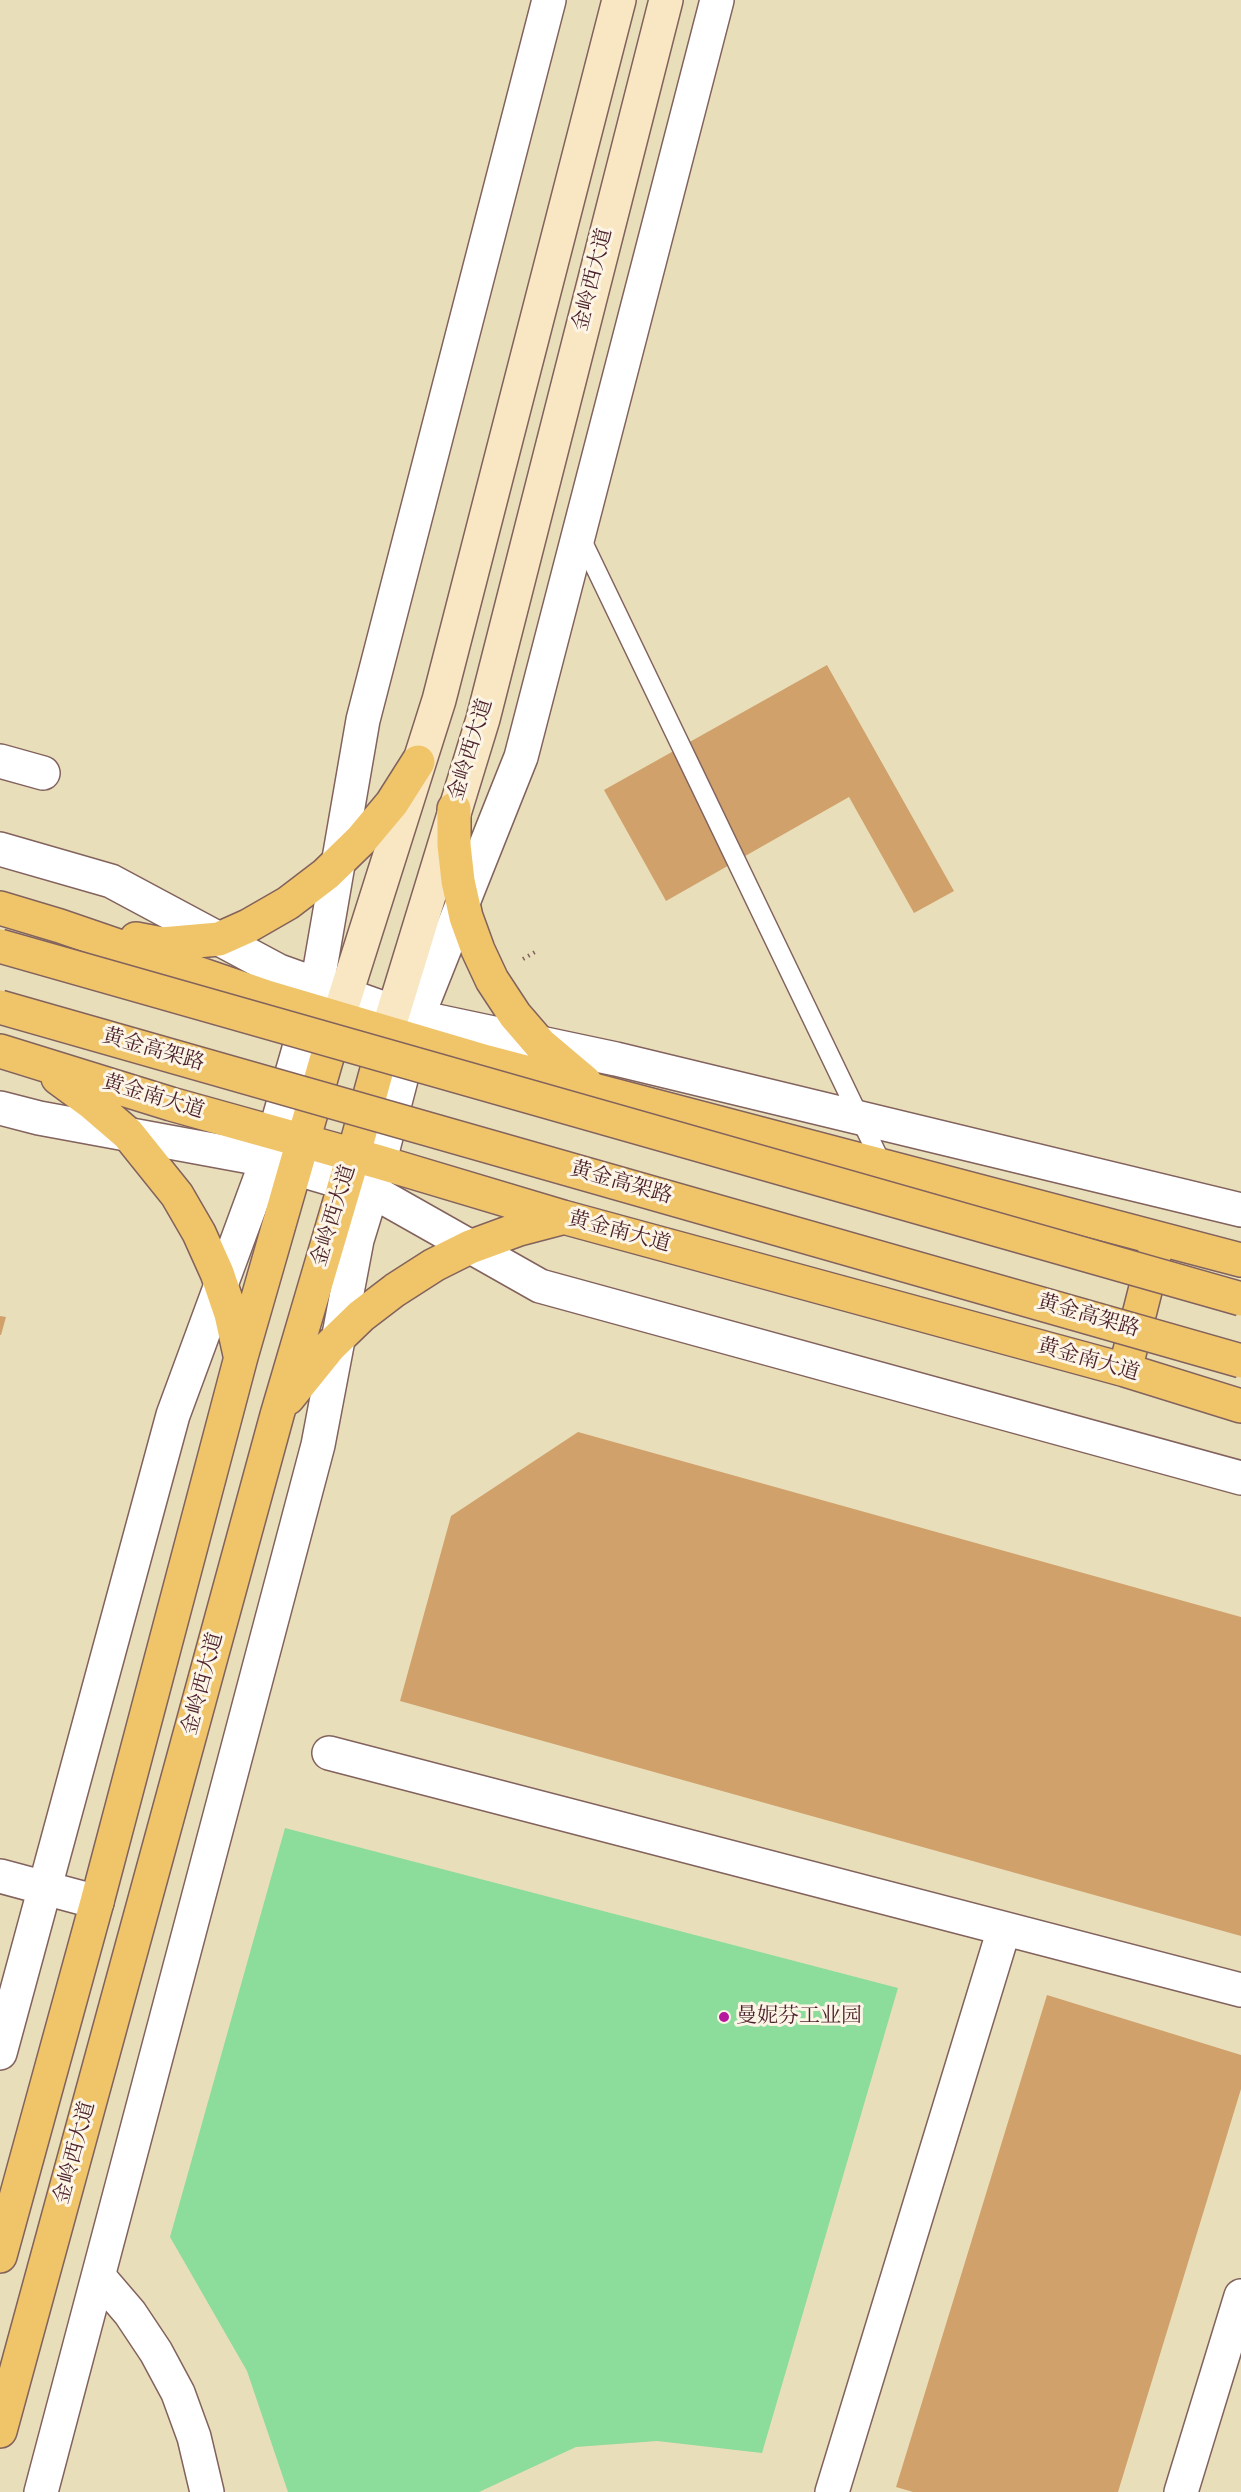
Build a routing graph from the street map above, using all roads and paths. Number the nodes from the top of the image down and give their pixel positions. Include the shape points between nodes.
1 (549, 0) edge
2 (620, 0) edge
3 (666, 0) edge
4 (717, 0) edge
5 (579, 533) junction
6 (0, 761) edge
7 (418, 762) junction
8 (43, 774) dead end
9 (454, 809) junction
10 (0, 849) edge
11 (339, 862) junction
12 (463, 903) junction
13 (0, 908) edge
14 (60, 926) junction
15 (219, 939) junction
16 (0, 946) edge
17 (327, 1003) junction
18 (0, 1007) edge
19 (402, 1026) junction
20 (540, 1044) junction
21 (11, 1054) edge
22 (593, 1089) junction
23 (0, 1108) edge
24 (128, 1134) junction
25 (284, 1151) junction
26 (882, 1164) junction
27 (362, 1173) junction
28 (1241, 1210) edge
29 (563, 1217) junction
30 (1159, 1237) junction
31 (470, 1247) junction
32 (1241, 1260) edge
33 (221, 1284) junction
34 (1241, 1299) edge
35 (339, 1338) junction
36 (241, 1357) junction
37 (1241, 1361) edge
38 (1125, 1370) junction
39 (1241, 1406) edge
40 (277, 1415) junction
41 (1241, 1478) edge
42 (329, 1753) dead end
43 (0, 1876) edge
44 (45, 1888) junction
45 (97, 1902) junction
46 (1004, 1929) junction
47 (1241, 1990) edge
48 (0, 2053) edge
49 (0, 2256) edge
50 (99, 2278) junction
51 (1241, 2296) edge
52 (0, 2431) edge
53 (41, 2492) edge
54 (207, 2492) edge
55 (832, 2492) edge
56 (1181, 2492) edge

1 - 11 street via 363,720
2 - 7 main road via 439,700
3 - 9 main road, 金岭西大道 via 483,719
4 - 5 street
5 - 12 street via 521,757
5 - 26 lane
6 - 8 street
7 - 11 main road via 393,803
7 - 17 main road
9 - 12 main road via 454,845
9 - 19 main road, 金岭西大道
10 - 15 street via 111,881
11 - 15 main road via 288,903
11 - 17 street
12 - 19 street
12 - 20 main road via 492,980
13 - 14 main road
14 - 15 main road via 162,944
14 - 17 main road
15 - 17 street via 279,971
16 - 34 main road, bridge
17 - 19 main road
17 - 25 main road
18 - 37 main road, 黄金高架路, bridge
19 - 20 street
19 - 22 main road
19 - 27 street
20 - 22 main road
20 - 28 street
21 - 24 main road via 58,1078
21 - 25 main road, 黄金南大道 via 171,1104
22 - 26 main road
23 - 24 street
24 - 25 street
24 - 33 main road via 177,1195
25 - 27 main road, 黄金南大道
25 - 33 street
25 - 36 main road
26 - 30 main road
27 - 29 main road, 黄金南大道
27 - 31 street
27 - 35 street via 357,1240
27 - 40 main road, 金岭西大道
29 - 31 main road
29 - 38 main road, 黄金南大道
30 - 32 main road
30 - 38 main road
31 - 35 main road via 395,1290
31 - 41 street via 540,1287
33 - 36 main road
33 - 44 street via 173,1415
35 - 40 main road via 302,1379
35 - 50 street via 318,1445
36 - 45 main road
38 - 39 main road, 黄金南大道
40 - 52 main road, 金岭西大道
42 - 46 street
43 - 44 street
44 - 45 street
44 - 48 street
45 - 49 main road
46 - 47 street
46 - 55 street
50 - 53 street
50 - 54 street via 130,2313 178,2393
51 - 56 street

